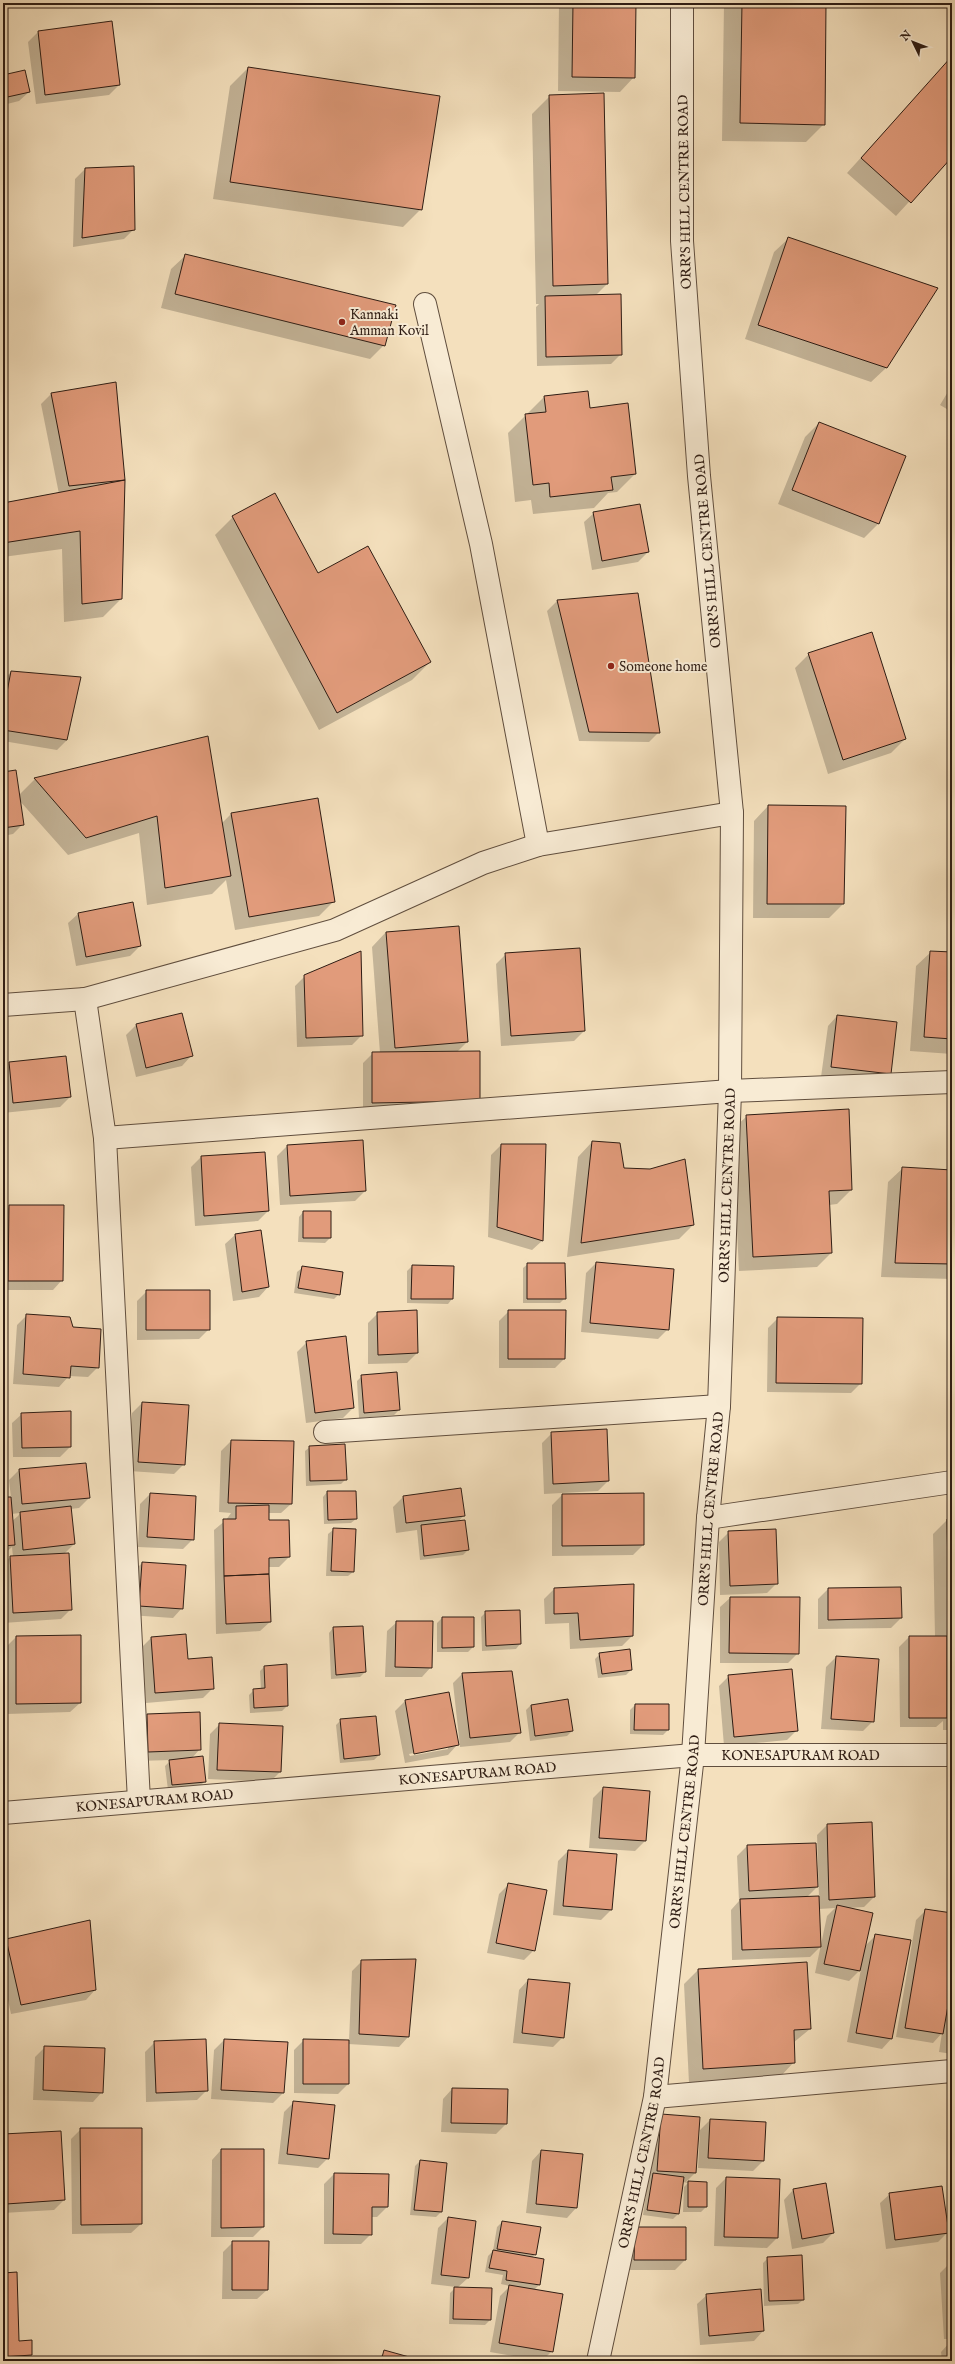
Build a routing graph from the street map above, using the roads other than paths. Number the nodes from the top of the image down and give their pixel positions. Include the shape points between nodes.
1 (682, 3) edge
2 (426, 304) dead end
3 (732, 814) junction
4 (538, 845) junction
5 (85, 999) junction
6 (3, 1005) edge
7 (952, 1082) edge
8 (730, 1091) junction
9 (105, 1138) junction
10 (719, 1406) junction
11 (325, 1432) dead end
12 (952, 1482) edge
13 (708, 1518) junction
14 (693, 1755) junction
15 (952, 1755) edge
16 (139, 1801) junction
17 (3, 1812) edge
18 (952, 2071) edge
19 (655, 2097) junction
20 (598, 2361) edge

1 - 3 street, ORR'S HILL CENTRE ROAD via 682,241 699,476
2 - 4 street via 481,544
3 - 4 street
3 - 8 street, ORR'S HILL CENTRE ROAD
4 - 5 street via 484,863 334,930
5 - 6 street
5 - 9 street
7 - 8 street
8 - 9 street
8 - 10 street, ORR'S HILL CENTRE ROAD
9 - 16 street
10 - 11 street
10 - 13 street, ORR'S HILL CENTRE ROAD
12 - 13 street
13 - 14 street, ORR'S HILL CENTRE ROAD
14 - 15 street, KONESAPURAM ROAD
14 - 16 street, KONESAPURAM ROAD
14 - 19 street, ORR'S HILL CENTRE ROAD
16 - 17 street, KONESAPURAM ROAD
18 - 19 street
19 - 20 street, ORR'S HILL CENTRE ROAD

